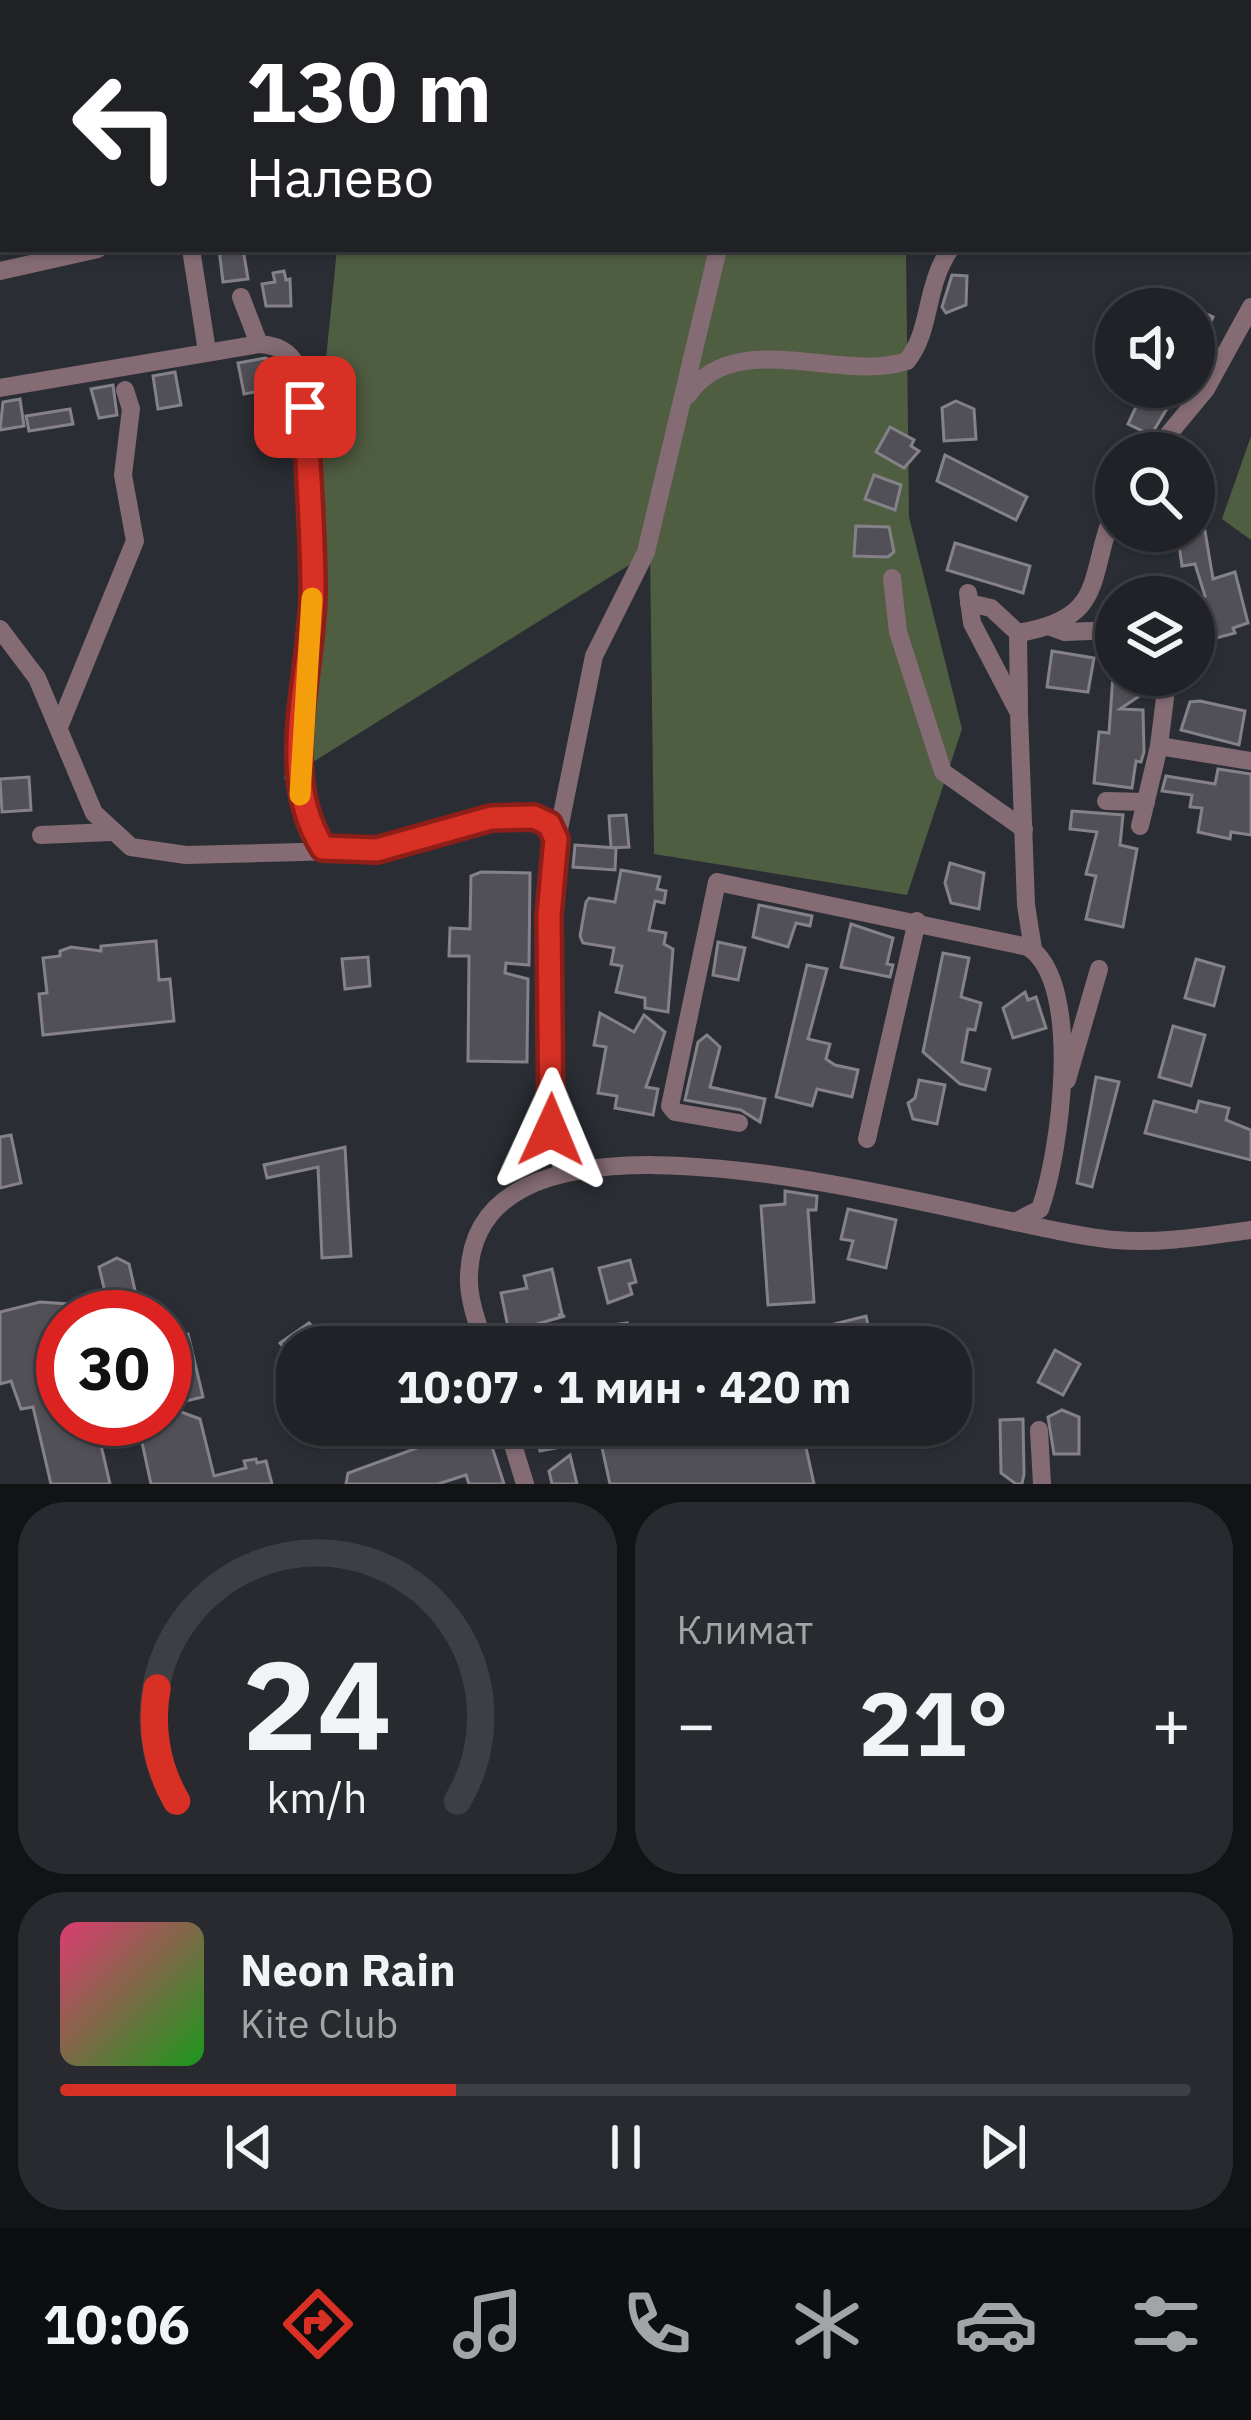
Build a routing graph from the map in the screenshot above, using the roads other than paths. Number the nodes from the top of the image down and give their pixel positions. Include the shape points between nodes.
1 (85, 252) edge
2 (191, 252) edge
3 (717, 252) edge
4 (948, 252) edge
5 (0, 271) edge
6 (241, 297) dead end
7 (1251, 307) edge
8 (260, 344) junction
9 (207, 351) junction
10 (0, 388) edge
11 (125, 390) dead end
12 (687, 398) junction
13 (1170, 432) edge
14 (1103, 552) edge
15 (892, 578) dead end
16 (1052, 627) junction
17 (0, 629) edge
18 (1095, 631) edge
19 (1018, 633) junction
20 (1166, 698) dead end
21 (1019, 713) junction
22 (59, 727) junction
23 (1159, 746) junction
24 (1251, 761) edge
25 (1106, 801) dead end
26 (1146, 802) junction
27 (1140, 826) dead end
28 (1024, 829) junction
29 (111, 832) junction
30 (40, 835) dead end
31 (556, 839) junction
32 (323, 848) junction
33 (917, 920) junction
34 (1033, 949) junction
35 (1099, 969) dead end
36 (1062, 1097) junction
37 (739, 1123) dead end
38 (867, 1139) dead end
39 (563, 1171) junction
40 (1015, 1222) junction
41 (1250, 1226) edge
42 (478, 1326) edge
43 (1040, 1430) dead end
44 (513, 1446) edge
45 (525, 1484) edge
46 (1042, 1484) edge

1 - 5 street
2 - 9 street
3 - 12 street
4 - 12 street via 907,362 880,369 747,361 708,373
6 - 8 street
7 - 13 street via 1206,389
8 - 9 street
8 - 32 street via 280,345 304,376 313,596 299,787 305,820
9 - 10 street
11 - 22 street via 131,409 123,475 135,541
12 - 31 street via 637,578 594,656
14 - 16 street via 1078,611
15 - 28 street via 898,632 943,772
16 - 18 street
16 - 19 street
17 - 22 street via 37,678
19 - 21 street
19 - 21 street via 969,598 972,623
20 - 23 street
21 - 28 street
22 - 29 street via 94,813
23 - 24 street
23 - 26 street
25 - 26 street
26 - 27 street
28 - 34 street
29 - 30 street
29 - 32 street via 131,847 185,855
31 - 32 street via 534,817 491,818 377,850
31 - 39 street via 551,1130
33 - 34 street
33 - 37 street via 717,882 670,1106
33 - 38 street
34 - 36 street via 1053,979
35 - 36 street
36 - 40 street via 1051,1180 1040,1208
39 - 40 street via 801,1177
39 - 42 street via 529,1183 484,1220 469,1271
40 - 41 street via 1115,1240
43 - 46 street
44 - 45 street

